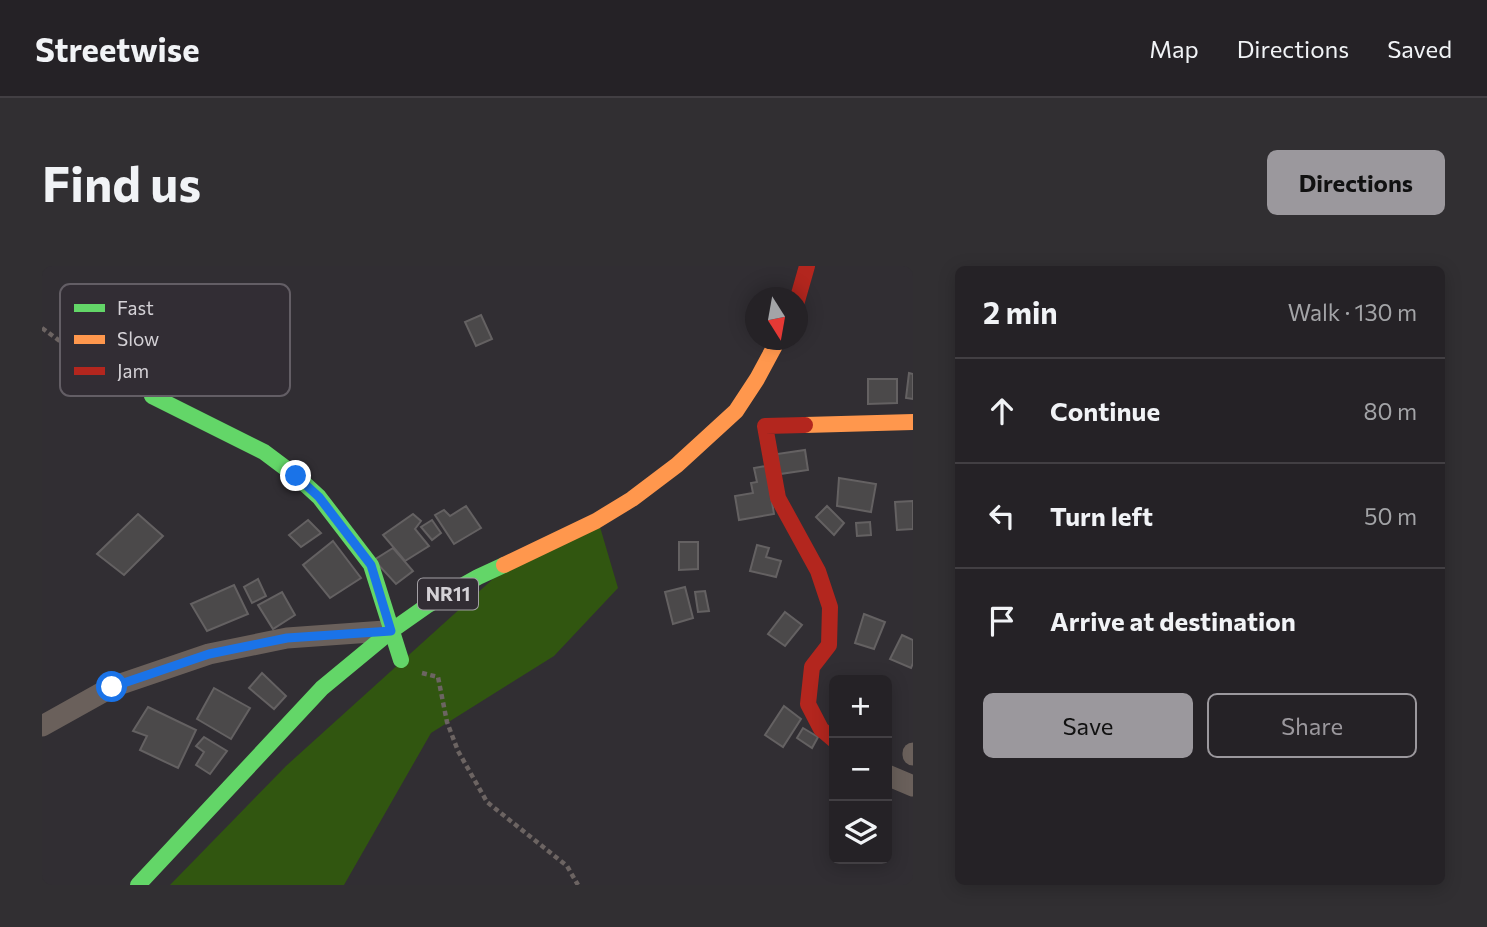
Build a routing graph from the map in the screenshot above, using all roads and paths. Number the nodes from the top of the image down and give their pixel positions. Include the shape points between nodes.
1 (807, 266) edge
2 (801, 287) edge
3 (42, 328) edge
4 (60, 341) edge
5 (773, 350) edge
6 (152, 396) edge
7 (736, 411) junction
8 (913, 422) edge
9 (765, 426) junction
10 (391, 631) junction
11 (401, 660) joint
12 (42, 726) edge
13 (832, 738) edge
14 (892, 777) edge
15 (913, 786) edge
16 (138, 885) edge
17 (578, 885) edge

1 - 2 main road
3 - 4 path
5 - 7 main road, NR11
6 - 10 main road via 264,452 319,497 371,565
7 - 9 street
7 - 10 main road, NR11 via 632,499 468,583
8 - 9 main road
9 - 13 main road via 778,498 818,571 830,607 829,645 812,667 808,704 821,729
10 - 11 main road
10 - 12 street via 287,638 209,654 112,687
10 - 16 main road, NR11 via 322,688
11 - 17 path via 412,671 438,677 458,751 487,802 567,866
14 - 15 street

